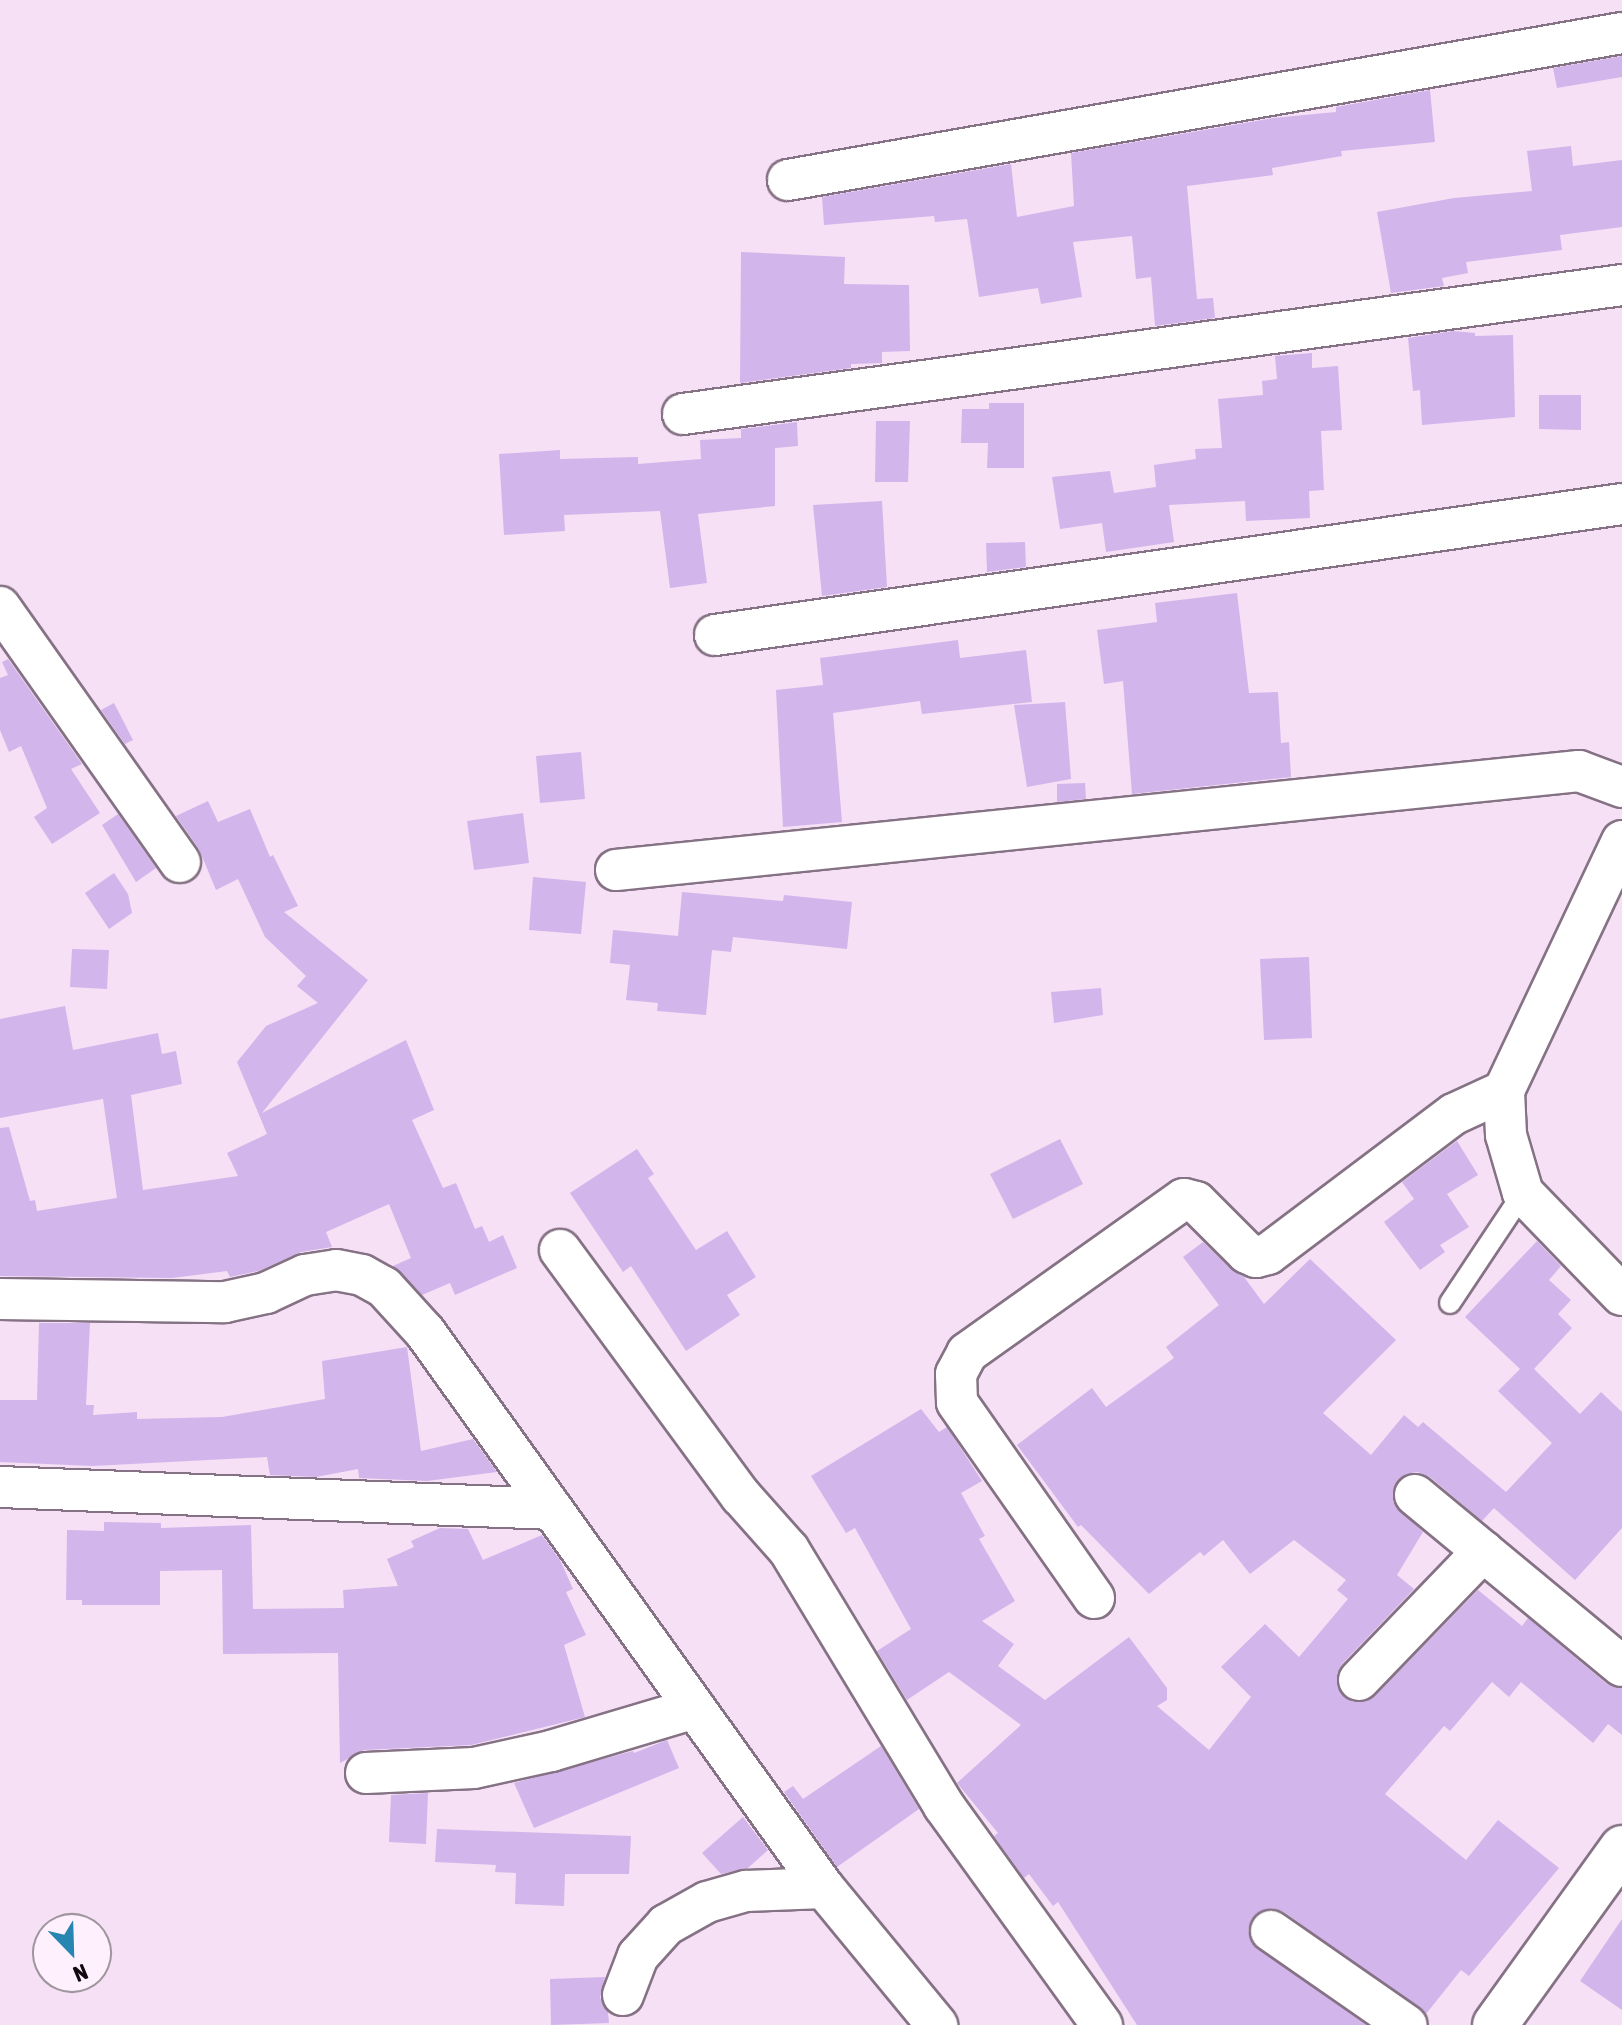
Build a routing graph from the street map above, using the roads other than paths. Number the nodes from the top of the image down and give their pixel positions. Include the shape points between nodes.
1 (1622, 33) edge
2 (788, 180) dead end
3 (1622, 285) edge
4 (683, 414) dead end
5 (1622, 504) edge
6 (1535, 519) junction
7 (1622, 530) edge
8 (0, 607) edge
9 (715, 635) dead end
10 (1622, 787) edge
11 (1622, 841) edge
12 (180, 862) dead end
13 (616, 870) dead end
14 (1504, 1091) junction
15 (1523, 1193) junction
16 (560, 1250) dead end
17 (1622, 1295) edge
18 (0, 1299) edge
19 (1450, 1303) dead end
20 (0, 1487) edge
21 (1415, 1495) dead end
22 (552, 1509) junction
23 (1483, 1551) junction
24 (1094, 1598) dead end
25 (1622, 1666) edge
26 (1359, 1680) dead end
27 (695, 1708) junction
28 (366, 1773) dead end
29 (1622, 1848) edge
30 (824, 1888) junction
31 (1271, 1931) dead end
32 (623, 1995) dead end
33 (937, 2025) edge
34 (1102, 2025) edge
35 (1406, 2025) edge
36 (1495, 2025) edge

1 - 2 street
3 - 4 street
5 - 6 street
6 - 7 street
6 - 9 street
8 - 12 street
10 - 13 street via 1579,771
11 - 14 street
14 - 15 street via 1506,1135
14 - 24 street via 1454,1114 1268,1254 1247,1253 1196,1202 1184,1199 967,1353 956,1374 957,1402
15 - 17 street
15 - 19 lane
16 - 34 street via 741,1496 789,1550 944,1806
18 - 22 street via 225,1302 266,1293 305,1275 336,1270 362,1275 384,1287 425,1332
20 - 22 street
21 - 23 street
22 - 27 street
23 - 25 street
23 - 26 street
27 - 28 street via 474,1768
27 - 30 street
29 - 36 main road
30 - 32 street via 746,1891 707,1902 666,1925 647,1945
30 - 33 street
31 - 35 street

